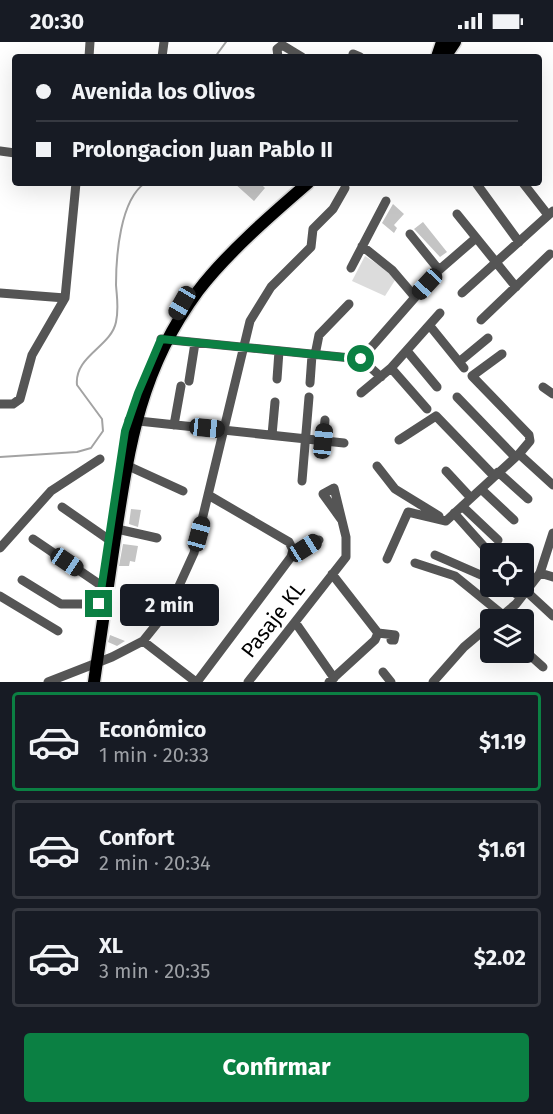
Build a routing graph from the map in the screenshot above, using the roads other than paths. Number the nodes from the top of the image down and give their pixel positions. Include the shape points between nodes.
1 (277, 53) edge
2 (297, 54) edge
3 (76, 186) edge
4 (294, 186) edge
5 (305, 186) edge
6 (478, 186) edge
7 (526, 186) edge
8 (345, 188) dead end
9 (386, 201) dead end
10 (551, 213) edge
11 (457, 214) dead end
12 (410, 234) dead end
13 (476, 238) junction
14 (519, 243) junction
15 (362, 246) junction
16 (550, 254) dead end
17 (498, 262) junction
18 (351, 268) dead end
19 (439, 270) junction
20 (516, 287) junction
21 (0, 292) edge
22 (462, 293) dead end
23 (415, 297) junction
24 (65, 298) junction
25 (349, 304) dead end
26 (440, 313) dead end
27 (481, 320) dead end
28 (430, 326) junction
29 (488, 338) dead end
30 (164, 339) junction
31 (195, 343) junction
32 (242, 347) junction
33 (279, 351) junction
34 (407, 351) junction
35 (502, 354) dead end
36 (313, 355) junction
37 (361, 359) junction
38 (391, 368) junction
39 (381, 377) junction
40 (278, 379) dead end
41 (310, 383) dead end
42 (437, 387) dead end
43 (543, 387) dead end
44 (361, 393) dead end
45 (553, 394) edge
46 (457, 397) dead end
47 (309, 398) dead end
48 (275, 402) dead end
49 (0, 404) edge
50 (427, 409) dead end
51 (132, 420) junction
52 (325, 420) dead end
53 (174, 425) junction
54 (224, 430) junction
55 (272, 435) junction
56 (305, 439) junction
57 (323, 441) junction
58 (399, 441) dead end
59 (344, 443) dead end
60 (517, 456) junction
61 (100, 459) dead end
62 (126, 465) junction
63 (376, 466) dead end
64 (446, 471) dead end
65 (496, 474) junction
66 (302, 481) dead end
67 (553, 484) edge
68 (481, 489) junction
69 (183, 491) dead end
70 (210, 495) junction
71 (471, 498) junction
72 (528, 499) dead end
73 (462, 506) junction
74 (62, 507) dead end
75 (454, 513) junction
76 (341, 519) dead end
77 (514, 520) dead end
78 (446, 521) junction
79 (553, 533) edge
80 (112, 534) junction
81 (157, 538) dead end
82 (33, 539) dead end
83 (320, 540) dead end
84 (498, 540) dead end
85 (482, 543) edge
86 (0, 548) edge
87 (292, 554) junction
88 (435, 555) dead end
89 (387, 559) dead end
90 (415, 563) dead end
91 (540, 573) junction
92 (332, 574) junction
93 (480, 575) edge
94 (553, 577) edge
95 (22, 580) dead end
96 (534, 581) edge
97 (102, 585) junction
98 (0, 596) edge
99 (521, 597) edge
100 (528, 597) edge
101 (94, 604) junction
102 (491, 609) edge
103 (508, 609) edge
104 (553, 616) edge
105 (295, 622) junction
106 (58, 631) dead end
107 (378, 633) junction
108 (480, 633) edge
109 (391, 640) dead end
110 (143, 641) junction
111 (534, 659) edge
112 (93, 665) junction
113 (543, 667) dead end
114 (383, 672) dead end
115 (331, 680) edge
116 (48, 682) edge
117 (87, 682) edge
118 (94, 682) edge
119 (197, 682) edge
120 (248, 682) edge
121 (391, 682) edge
122 (432, 682) edge

1 - 2 street via 282,45
3 - 24 street
4 - 30 main road via 201,277
5 - 30 main road via 204,284
6 - 14 street
7 - 10 street
8 - 32 street via 333,209 311,232 310,247 260,302
9 - 15 street
10 - 14 street
11 - 13 street
12 - 19 street
13 - 17 street
13 - 19 street
14 - 17 street
15 - 18 street
15 - 23 street via 392,270
16 - 20 street
17 - 20 street
17 - 22 street
19 - 23 street
20 - 27 street
21 - 24 street
23 - 37 street
24 - 49 street via 32,355 20,399 14,404
25 - 36 street via 319,335
26 - 28 street
28 - 29 street via 462,365
28 - 34 street
30 - 31 street
30 - 51 main road
31 - 32 street
31 - 53 street
32 - 33 street
32 - 54 street
33 - 36 street
33 - 40 street
34 - 38 street
34 - 42 street
35 - 60 street via 472,376 529,435 530,441
36 - 37 street
36 - 41 street
37 - 39 street
38 - 39 street
38 - 50 street
39 - 44 street
43 - 45 street
46 - 60 street
47 - 56 street
48 - 55 street
51 - 53 street
51 - 62 main road
51 - 80 main road via 120,452
52 - 57 street
53 - 54 street
54 - 55 street
54 - 70 street
55 - 56 street
56 - 57 street
56 - 66 street
57 - 59 street
58 - 65 street via 436,416
60 - 65 street
60 - 67 street
61 - 86 street via 51,491
62 - 69 street
62 - 80 main road
63 - 78 street via 395,489
64 - 71 street
65 - 68 street
65 - 72 street
68 - 71 street
68 - 77 street
70 - 87 street via 290,542
70 - 110 street via 194,553 173,601
71 - 73 street
73 - 75 street
73 - 84 street
74 - 80 street
75 - 78 street
75 - 85 street
76 - 92 street, Pasaje KL via 348,552
78 - 89 street via 408,512
79 - 91 street
80 - 81 street
80 - 97 main road
80 - 112 main road
82 - 97 street
83 - 87 street
87 - 119 street
88 - 93 street
90 - 102 street via 455,576
91 - 94 street
91 - 96 street
92 - 105 street, Pasaje KL
92 - 107 street
95 - 101 street via 62,604
97 - 101 main road
98 - 106 street
99 - 103 street
100 - 104 street
101 - 112 main road
105 - 115 street
105 - 120 street, Pasaje KL
107 - 109 street via 395,636
107 - 115 street
108 - 122 street
110 - 112 street
110 - 119 street
111 - 113 street
112 - 116 street
112 - 117 main road
112 - 118 main road
114 - 121 street

